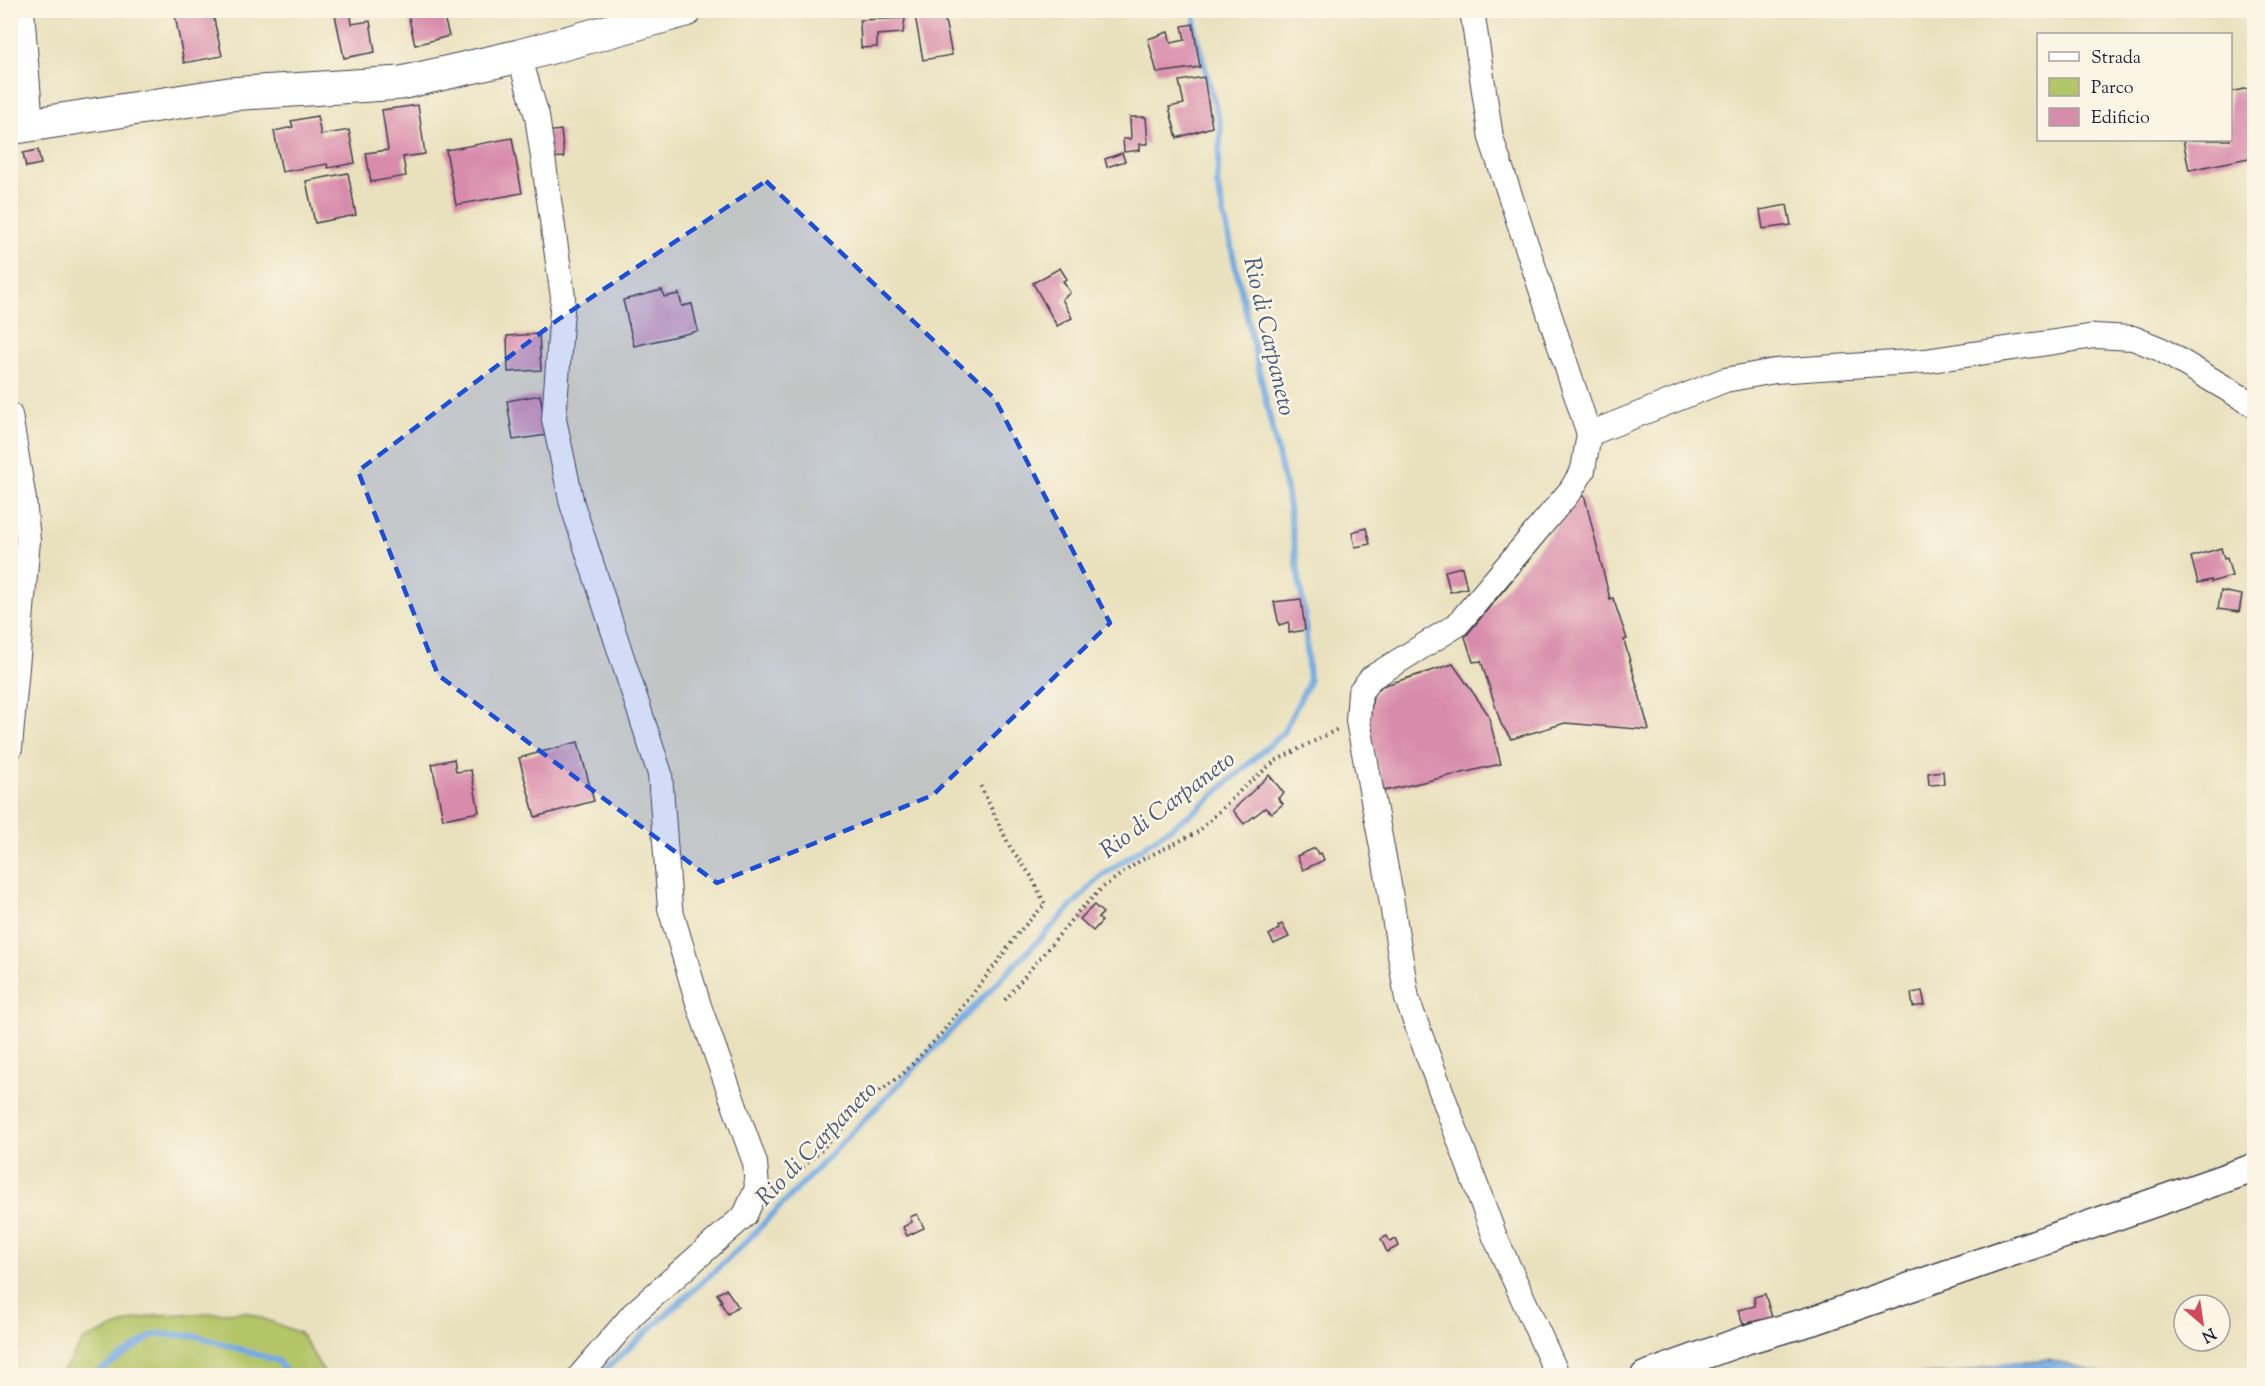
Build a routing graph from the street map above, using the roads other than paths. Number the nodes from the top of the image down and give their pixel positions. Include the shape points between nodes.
1 (22, 10) edge
2 (686, 10) edge
3 (1472, 10) edge
4 (519, 56) junction
5 (21, 126) edge
6 (2254, 405) edge
7 (10, 415) edge
8 (1589, 434) junction
9 (10, 748) edge
10 (2254, 1168) edge
11 (580, 1376) edge
12 (1558, 1376) edge
13 (1644, 1376) edge

1 - 5 street
2 - 4 main road
3 - 8 street via 1491,138
4 - 5 main road via 401,84 229,94
4 - 11 street via 537,116 563,297 554,419 572,504 660,774 670,908 699,1006 755,1163 757,1188 746,1215 633,1314
6 - 8 street via 2160,349 2133,338 2095,336 1925,361 1755,374 1725,380
7 - 9 street via 28,540
8 - 12 street via 1583,470 1571,490 1457,625 1371,678 1360,692 1358,722 1407,999 1495,1237
10 - 13 street

